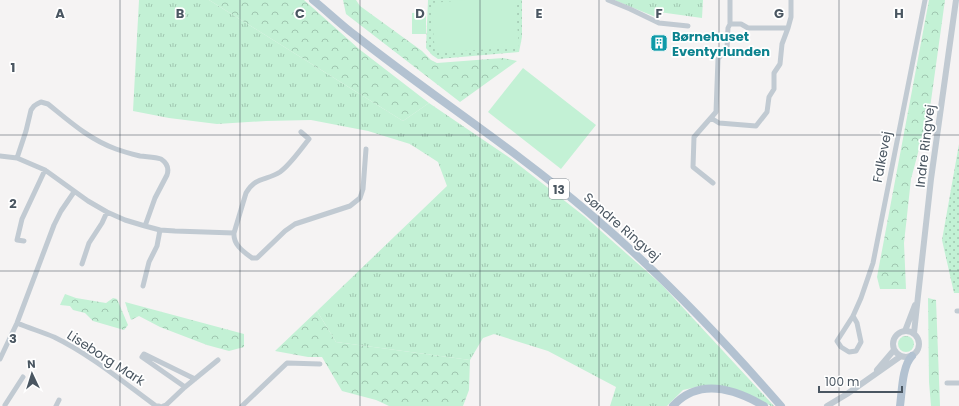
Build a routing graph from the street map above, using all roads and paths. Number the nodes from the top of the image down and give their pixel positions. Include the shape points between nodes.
1 (313, 0) edge
2 (608, 0) edge
3 (730, 0) edge
4 (791, 0) edge
5 (925, 0) edge
6 (956, 0) edge
7 (730, 24) junction
8 (688, 26) dead end
9 (788, 28) junction
10 (711, 118) junction
11 (301, 132) dead end
12 (366, 149) dead end
13 (0, 156) edge
14 (17, 158) junction
15 (45, 170) junction
16 (713, 183) dead end
17 (74, 192) junction
18 (107, 212) junction
19 (145, 226) junction
20 (160, 230) junction
21 (234, 233) junction
22 (24, 241) dead end
23 (82, 264) dead end
24 (143, 286) dead end
25 (918, 296) junction
26 (852, 316) junction
27 (17, 323) junction
28 (905, 331) junction
29 (914, 333) junction
30 (2, 350) edge
31 (894, 350) junction
32 (901, 356) junction
33 (912, 356) junction
34 (0, 359) edge
35 (218, 360) dead end
36 (320, 364) dead end
37 (874, 374) junction
38 (23, 376) dead end
39 (195, 380) junction
40 (947, 383) dead end
41 (959, 383) edge
42 (185, 387) junction
43 (59, 400) dead end
44 (4, 405) edge
45 (56, 406) edge
46 (159, 406) edge
47 (163, 406) edge
48 (242, 406) edge
49 (673, 406) edge
50 (764, 406) edge
51 (782, 406) edge
52 (828, 406) edge
53 (900, 406) edge

1 - 51 main road, Søndre Ringvej / 13 via 356,36 514,153 588,212 700,316
2 - 8 street via 659,22
3 - 7 street
4 - 9 street
5 - 26 street, Falkevej via 873,263
6 - 25 street, Indre Ringvej
7 - 9 street via 741,24 748,28
7 - 10 street via 727,48 718,59 716,112
9 - 10 street via 782,44 780,64 774,73 774,89 769,97 767,112 756,126 719,123
10 - 16 street via 694,137 693,167
11 - 21 street via 309,139 285,167 249,187
12 - 21 street via 360,198 350,206 295,224 257,258 252,258 236,244
13 - 14 street
14 - 15 street
14 - 19 street via 31,110 41,102 48,104 99,142 139,156 162,160 168,166 167,175
15 - 17 street
15 - 22 street via 22,219 17,240
17 - 18 street
17 - 27 street via 54,225
18 - 19 street
18 - 23 street via 89,242
19 - 20 street
20 - 21 street
20 - 24 street
25 - 28 street, Indre Ringvej
25 - 29 street, Indre Ringvej
26 - 26 street, Falkevej via 857,323 861,342 856,351 849,352 841,348 837,340
27 - 30 street
27 - 46 street, Liseborg Mark via 53,337 79,351
28 - 29 street
28 - 31 street via 894,337
29 - 33 street via 919,343 918,351
30 - 34 street
31 - 32 street
31 - 37 street
32 - 33 street
32 - 37 street
33 - 53 main road via 905,372
35 - 39 street
36 - 48 street via 287,363
37 - 52 street
38 - 44 street
39 - 42 street
39 - 42 street, Liseborg Mark via 144,354 142,357
40 - 41 street
42 - 47 street
43 - 45 street
49 - 50 main road via 691,392 712,388 729,391

